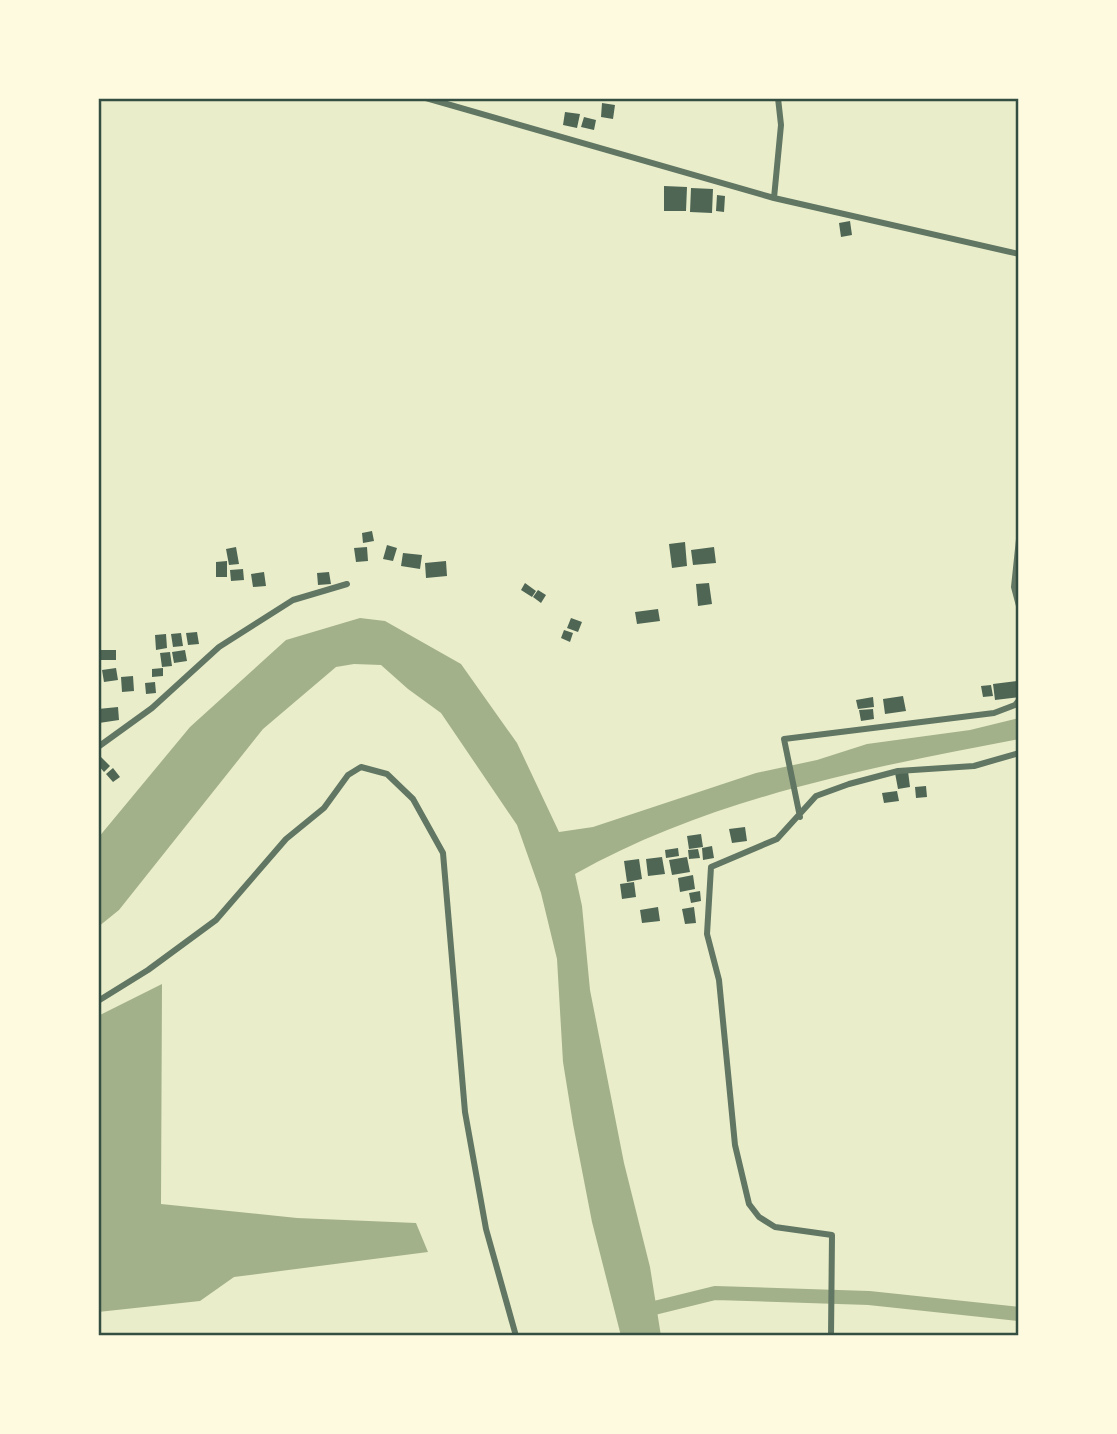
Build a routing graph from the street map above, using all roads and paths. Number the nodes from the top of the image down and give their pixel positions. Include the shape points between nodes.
1 (426, 98) edge
2 (778, 98) edge
3 (774, 198) junction
4 (1019, 254) edge
5 (1019, 539) edge
6 (347, 584) dead end
7 (1019, 606) edge
8 (1019, 700) edge
9 (98, 747) edge
10 (1019, 753) edge
11 (800, 817) junction
12 (98, 1001) edge
13 (516, 1336) edge
14 (831, 1336) edge

1 - 3 street
2 - 3 street via 781,125
3 - 4 street
5 - 7 street via 1014,587
6 - 9 street via 293,600 219,647 152,708
8 - 11 street via 994,713 784,739
10 - 11 street via 974,766 878,775 816,796
11 - 14 street via 777,839 712,867 707,934 719,980 735,1145 749,1203 759,1217 775,1227 832,1235
12 - 13 street via 216,920 286,839 324,808 348,775 361,767 387,774 413,799 443,853 465,1112 486,1229

